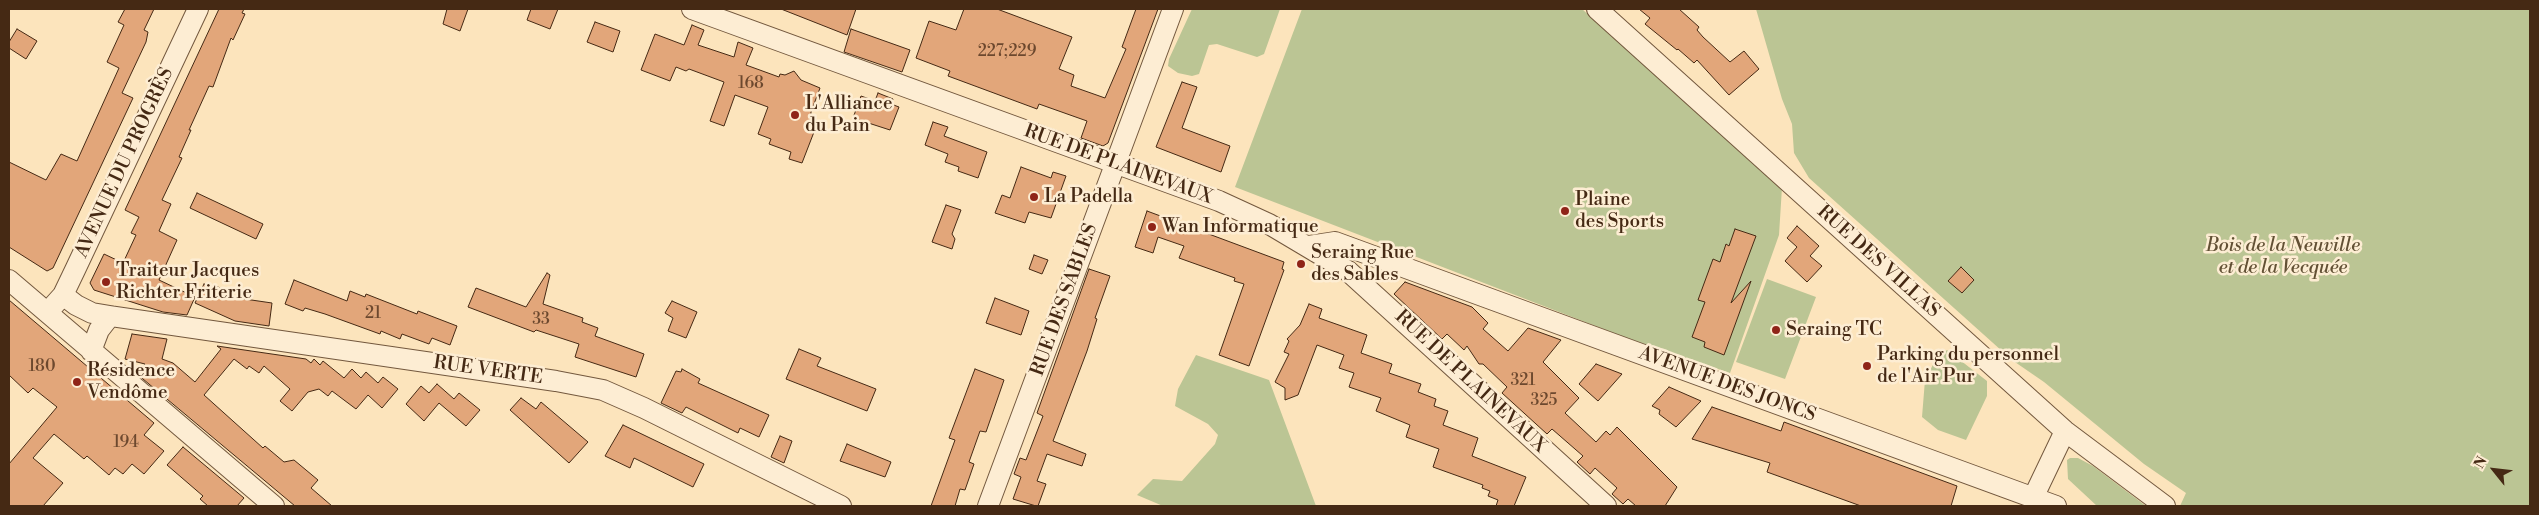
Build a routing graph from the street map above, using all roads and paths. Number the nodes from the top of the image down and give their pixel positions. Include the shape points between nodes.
1 (198, 9) edge
2 (692, 9) edge
3 (1173, 9) edge
4 (1597, 9) edge
5 (1115, 164) junction
6 (1310, 246) junction
7 (1397, 265) junction
8 (9, 280) edge
9 (1374, 294) junction
10 (62, 295) junction
11 (47, 313) junction
12 (110, 316) junction
13 (91, 351) junction
14 (2065, 432) junction
15 (2033, 498) junction
16 (274, 506) edge
17 (841, 506) edge
18 (988, 506) edge
19 (1606, 506) edge
20 (2056, 506) edge
21 (2165, 506) edge

1 - 10 street, AVENUE DU PROGRÈS
2 - 5 street, RUE DE PLAINEVAUX
3 - 5 street, RUE DES SABLES
4 - 14 street, RUE DES VILLAS
5 - 6 street, RUE DE PLAINEVAUX via 1219,201
5 - 18 street, RUE DES SABLES
6 - 7 street, AVENUE DES JONCS via 1335,242
6 - 9 street, RUE DE PLAINEVAUX via 1348,271
7 - 9 street via 1386,266 1380,272 1375,279
7 - 15 street, AVENUE DES JONCS
8 - 11 street
9 - 19 street, RUE DE PLAINEVAUX
10 - 11 street, AVENUE DU PROGRÈS
10 - 12 street, RUE VERTE via 92,313
11 - 13 street
12 - 13 street via 99,330
12 - 17 street, RUE VERTE via 603,390
13 - 16 street
14 - 15 street
14 - 21 street, RUE DES VILLAS
15 - 20 street, AVENUE DES JONCS

